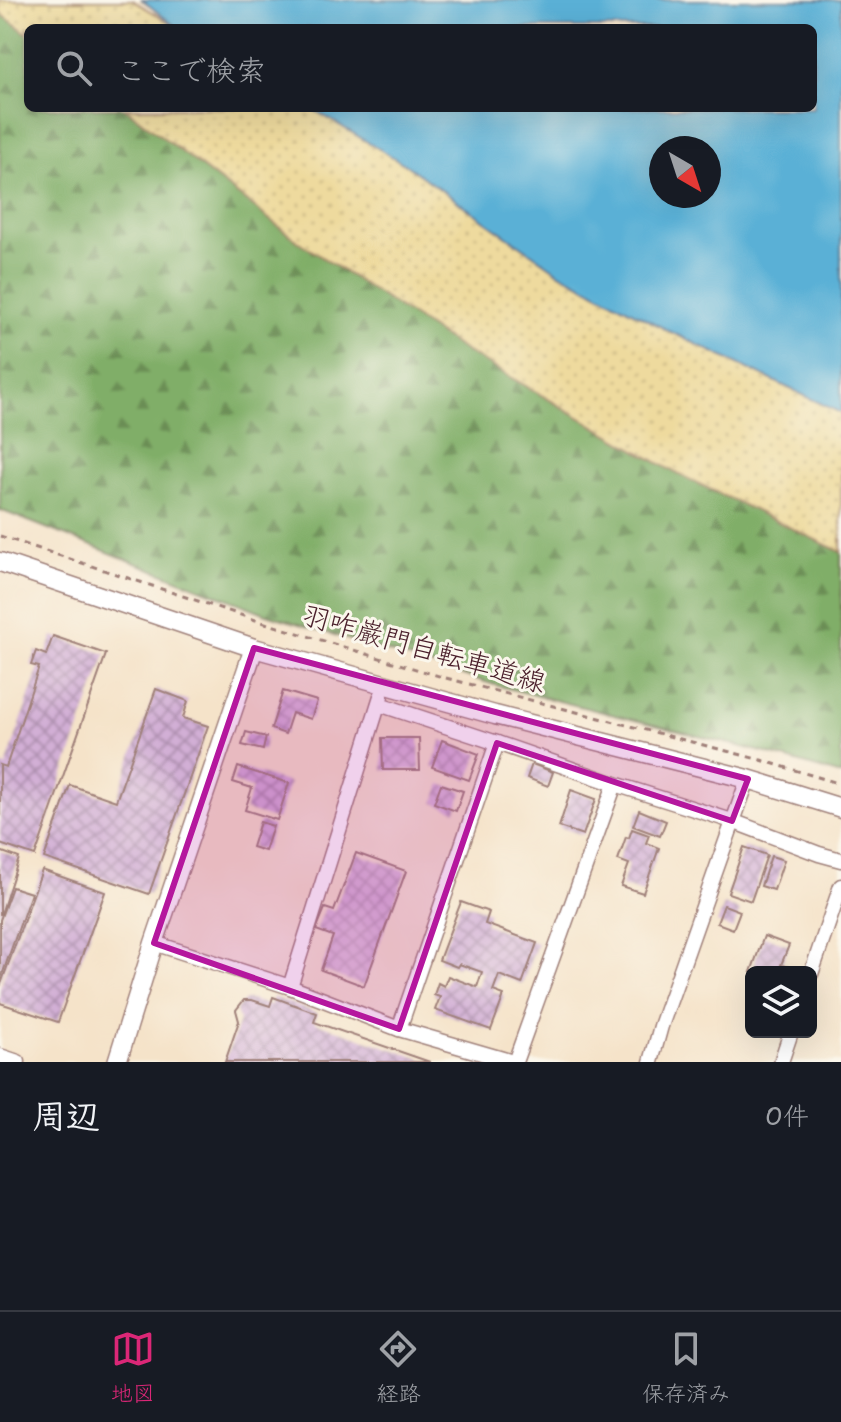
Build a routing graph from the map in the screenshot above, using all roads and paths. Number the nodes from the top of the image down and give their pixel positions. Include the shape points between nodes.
1 (0, 536) edge
2 (0, 562) edge
3 (254, 648) junction
4 (385, 685) junction
5 (379, 704) junction
6 (497, 743) junction
7 (748, 779) junction
8 (615, 784) junction
9 (841, 784) edge
10 (841, 808) edge
11 (732, 821) junction
12 (841, 860) edge
13 (841, 886) edge
14 (154, 943) junction
15 (814, 966) edge
16 (290, 987) junction
17 (399, 1029) junction
18 (789, 1038) edge
19 (0, 1056) edge
20 (18, 1062) edge
21 (117, 1062) edge
22 (514, 1062) edge
23 (651, 1062) edge
24 (781, 1062) edge

1 - 9 path, 羽咋巌門自転車道線 via 442,677
2 - 3 street
3 - 4 street
3 - 14 street
4 - 5 street
4 - 7 street
5 - 6 street
5 - 16 street
6 - 8 street
6 - 17 street
7 - 10 street
7 - 11 street
8 - 11 street
8 - 22 street
11 - 12 street
11 - 23 street
13 - 15 street
14 - 16 street
14 - 21 street
16 - 17 street
17 - 22 street
18 - 24 street
19 - 20 street

